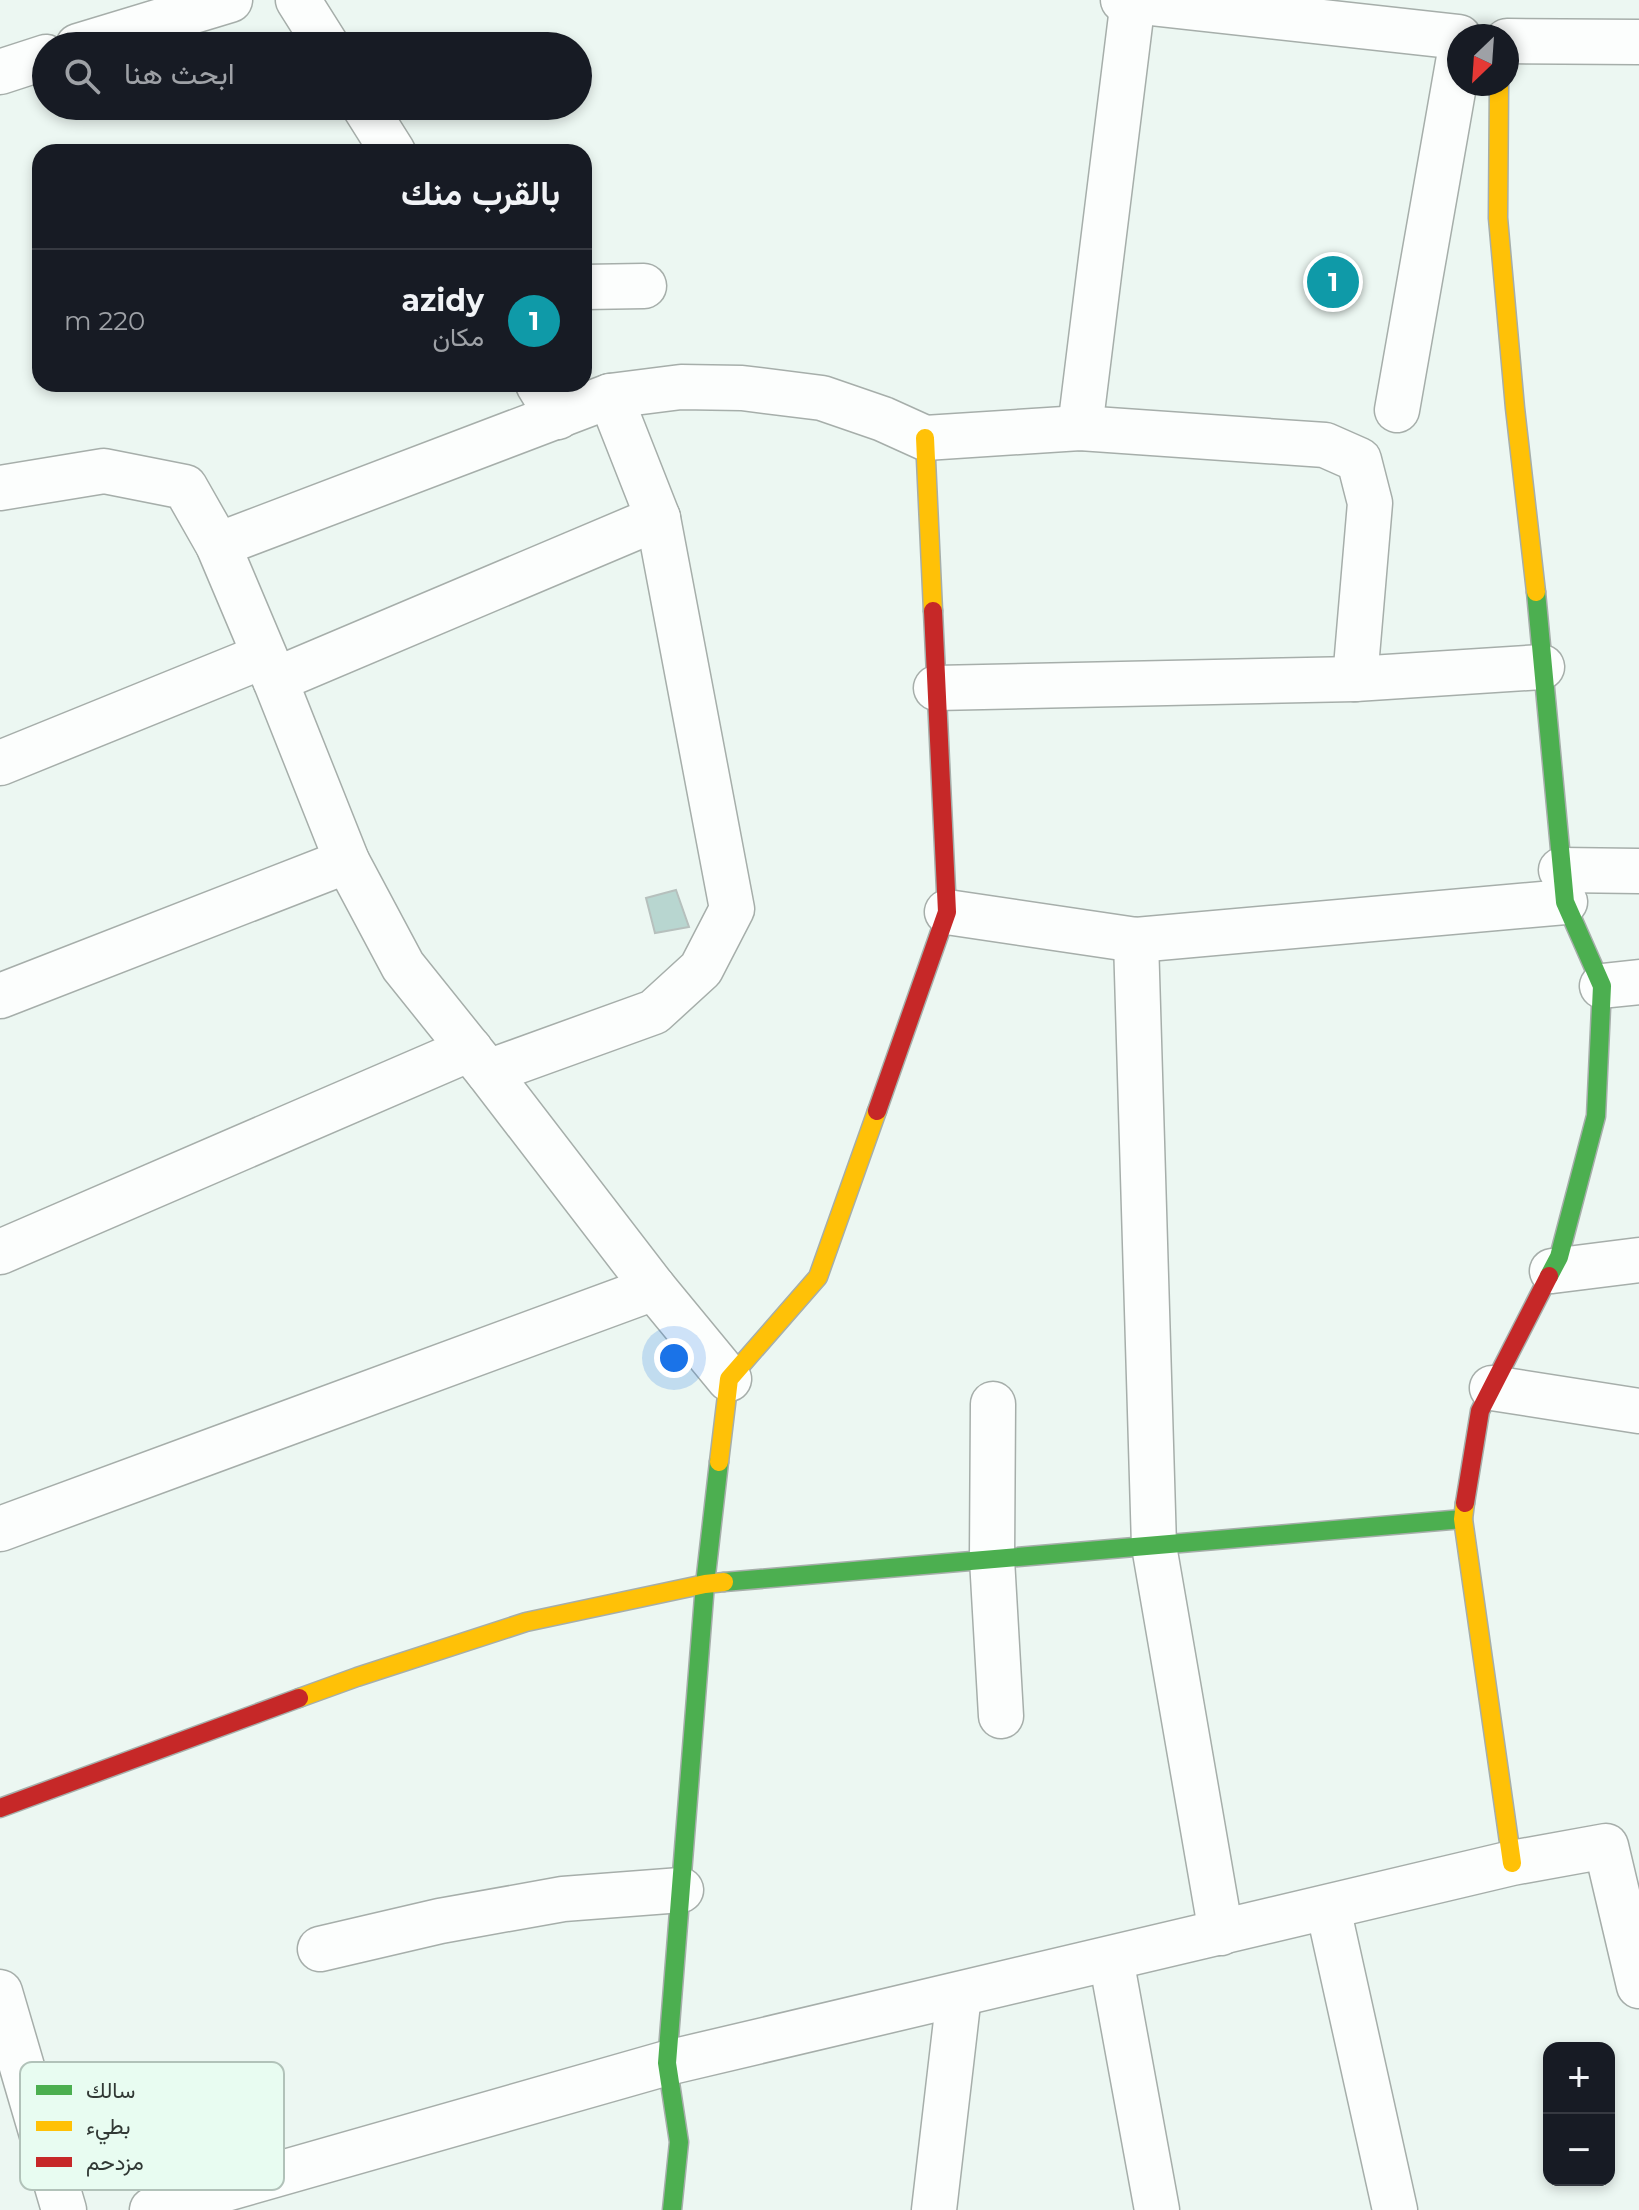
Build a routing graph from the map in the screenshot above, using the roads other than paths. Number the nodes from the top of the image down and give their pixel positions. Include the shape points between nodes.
1 (230, 0) edge
2 (298, 0) edge
3 (1123, 0) edge
4 (1133, 0) edge
5 (124, 32) edge
6 (318, 32) edge
7 (1447, 36) edge
8 (1519, 41) edge
9 (1639, 42) edge
10 (32, 62) edge
11 (0, 72) edge
12 (1452, 96) edge
13 (1499, 96) edge
14 (373, 120) edge
15 (388, 144) edge
16 (644, 286) dead end
17 (592, 287) edge
18 (610, 396) junction
19 (548, 400) edge
20 (1397, 410) dead end
21 (1080, 428) junction
22 (925, 438) junction
23 (0, 488) edge
24 (658, 518) junction
25 (218, 545) junction
26 (1542, 667) junction
27 (269, 668) junction
28 (1355, 679) junction
29 (936, 688) junction
30 (0, 763) edge
31 (347, 861) junction
32 (1639, 871) edge
33 (1563, 886) junction
34 (947, 912) junction
35 (1136, 940) junction
36 (1621, 984) edge
37 (0, 996) edge
38 (479, 1060) junction
39 (2, 1246) edge
40 (1639, 1260) edge
41 (1552, 1271) junction
42 (654, 1288) junction
43 (729, 1379) junction
44 (1492, 1388) junction
45 (993, 1404) dead end
46 (1639, 1411) edge
47 (1463, 1519) junction
48 (0, 1529) edge
49 (1154, 1546) junction
50 (992, 1559) junction
51 (705, 1584) junction
52 (1001, 1716) dead end
53 (0, 1808) edge
54 (1512, 1863) junction
55 (681, 1890) junction
56 (1328, 1908) junction
57 (1221, 1933) junction
58 (320, 1949) dead end
59 (1111, 1959) junction
60 (1639, 1986) edge
61 (0, 1992) edge
62 (959, 1995) junction
63 (21, 2062) edge
64 (667, 2063) junction
65 (284, 2172) edge
66 (58, 2190) edge
67 (222, 2190) edge
68 (64, 2210) edge
69 (152, 2210) edge
70 (672, 2210) edge
71 (934, 2210) edge
72 (1157, 2210) edge
73 (1395, 2210) edge

1 - 5 street
2 - 6 street
3 - 4 street
4 - 7 street
4 - 21 street
8 - 9 street
10 - 11 street
12 - 20 street
13 - 26 street via 1498,218
14 - 15 street
16 - 17 street
18 - 19 street
18 - 22 street via 681,387 822,398
18 - 24 street
19 - 25 street
21 - 22 street
21 - 28 street via 1325,445 1359,460 1370,503
22 - 29 street
23 - 25 street via 104,471 185,487
24 - 27 street
24 - 38 street via 732,909 701,969 654,1012
25 - 27 street
26 - 28 street
26 - 33 street
27 - 30 street
27 - 31 street
28 - 29 street
29 - 34 street
31 - 37 street
31 - 38 street via 403,966
32 - 33 street
33 - 35 street
33 - 36 street
34 - 35 street
34 - 43 street via 818,1277
35 - 49 street
36 - 41 street via 1596,1116
38 - 39 street
38 - 42 street
40 - 41 street
41 - 44 street
42 - 43 street
42 - 48 street
43 - 51 street
44 - 46 street
44 - 47 street via 1480,1411
45 - 50 street
47 - 49 street
47 - 54 street
49 - 50 street
49 - 57 street
50 - 51 street
50 - 52 street
51 - 53 street via 526,1622 357,1677
51 - 55 street
54 - 56 street
54 - 60 street via 1606,1846
55 - 58 street via 563,1899
55 - 64 street
56 - 57 street
56 - 73 street
57 - 59 street
59 - 62 street
59 - 72 street
61 - 63 street
62 - 64 street
62 - 71 street
64 - 65 street
64 - 70 street via 679,2142
66 - 68 street
67 - 69 street

